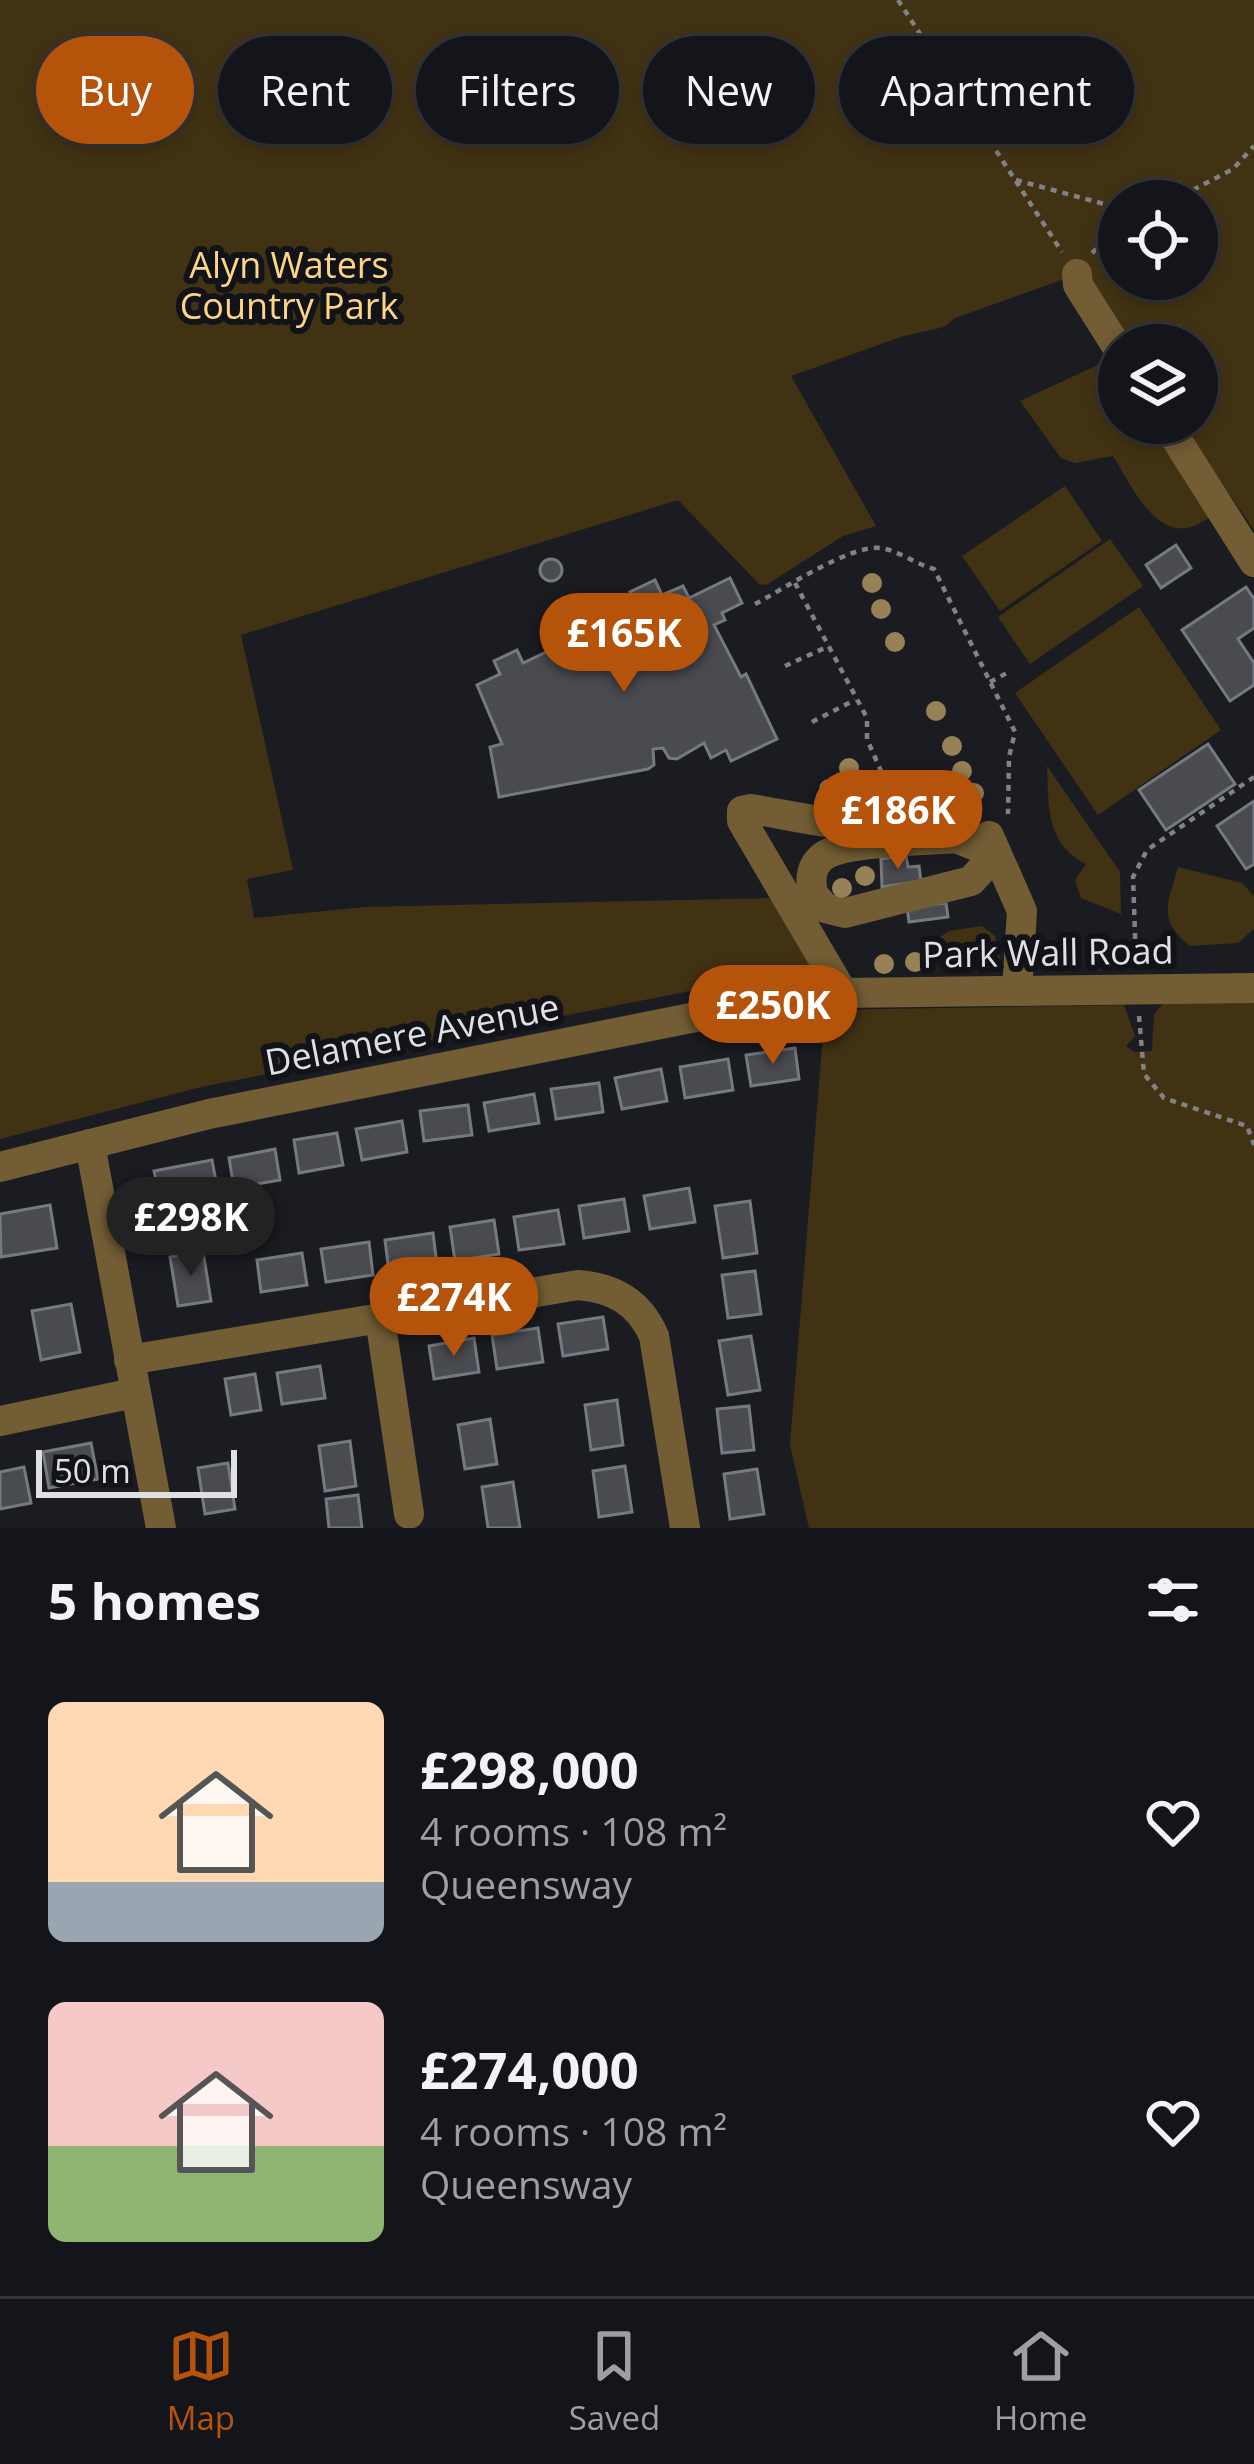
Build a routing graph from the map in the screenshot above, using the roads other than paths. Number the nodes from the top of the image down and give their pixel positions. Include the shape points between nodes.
1 (1077, 274) road end
2 (1103, 324) edge
3 (1179, 444) edge
4 (1254, 562) edge
5 (932, 798) road end
6 (998, 838) junction
7 (1254, 988) edge
8 (1017, 992) junction
9 (843, 993) junction
10 (90, 1144) junction
11 (0, 1167) edge
12 (380, 1318) junction
13 (129, 1360) junction
14 (134, 1393) junction
15 (0, 1421) edge
16 (410, 1514) dead end
17 (161, 1528) edge
18 (685, 1528) edge

1 - 2 street
3 - 4 street
5 - 9 street via 928,816 859,827 742,811
6 - 6 street via 971,880 845,913 825,908 811,886 819,860 836,850
6 - 8 street via 1022,911
7 - 8 street, Park Wall Road
8 - 9 street, Park Wall Road
9 - 10 street, Delamere Avenue via 345,1086
10 - 11 street, Delamere Avenue
10 - 13 street
12 - 13 street
12 - 16 street
12 - 18 street via 578,1285 629,1301 654,1336
13 - 14 street
14 - 15 street
14 - 17 street

